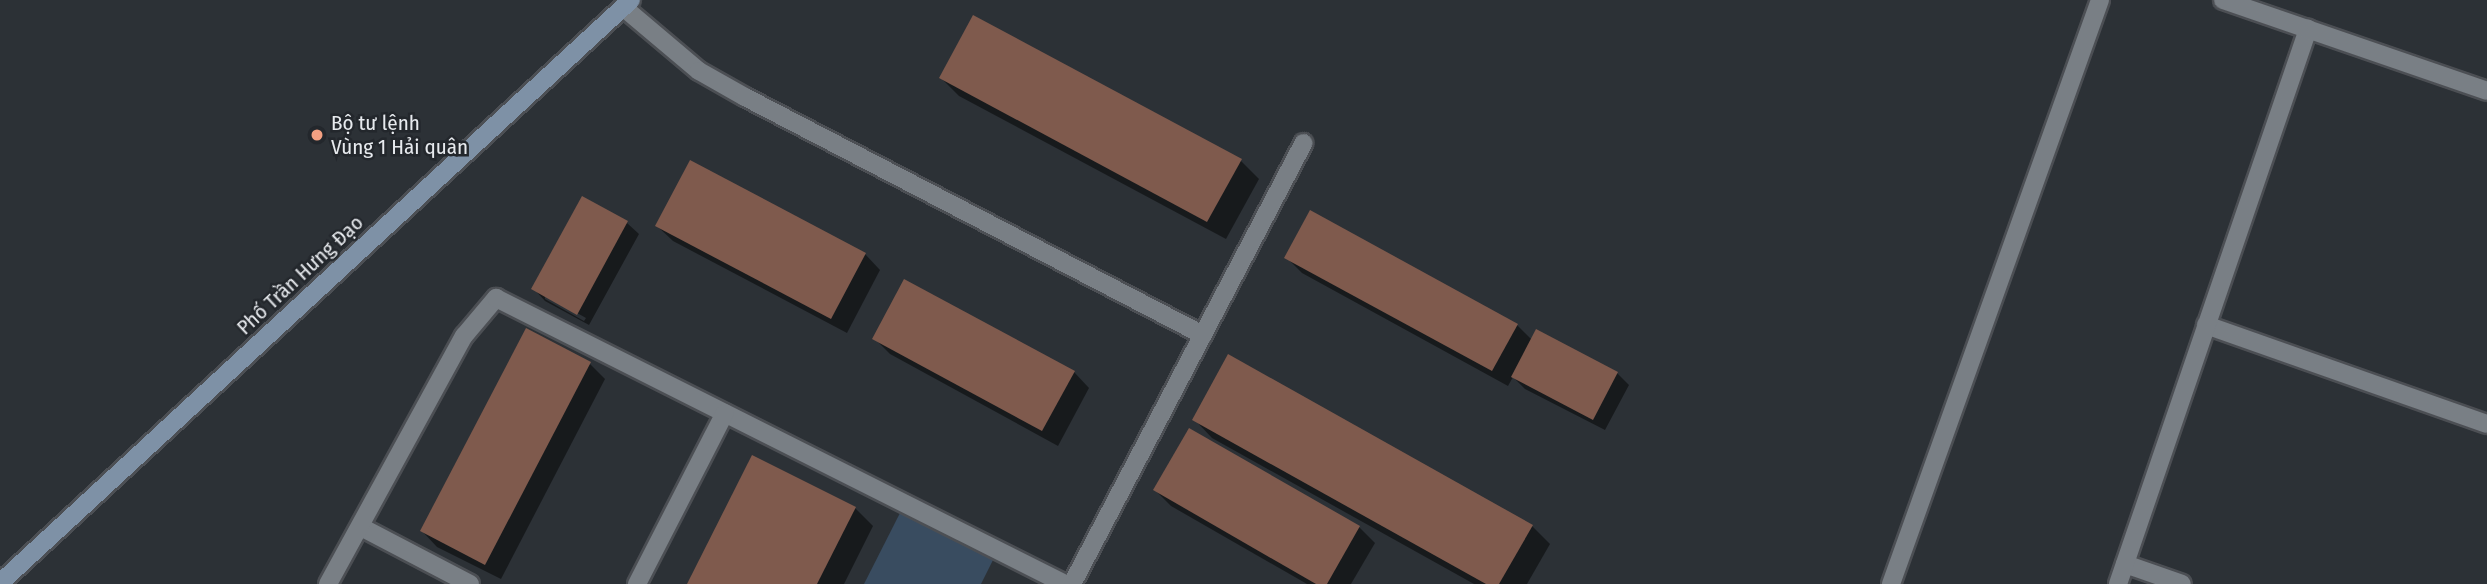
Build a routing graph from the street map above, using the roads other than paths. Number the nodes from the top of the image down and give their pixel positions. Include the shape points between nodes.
1 (2100, 0) edge
2 (2223, 0) edge
3 (627, 4) edge
4 (2308, 29) junction
5 (2487, 91) edge
6 (1304, 143) dead end
7 (2206, 325) junction
8 (1203, 335) junction
9 (725, 413) junction
10 (2487, 424) edge
11 (362, 527) junction
12 (2125, 564) junction
13 (0, 583) edge
14 (327, 584) edge
15 (470, 584) edge
16 (637, 584) edge
17 (1065, 584) edge
18 (1072, 584) edge
19 (1891, 584) edge
20 (2118, 584) edge
21 (2182, 584) edge

1 - 19 street
2 - 4 street
3 - 8 street via 699,71 733,91
3 - 13 street, Phố Trần Hưng Đạo
4 - 5 street
4 - 7 street
6 - 8 street
7 - 10 street
7 - 12 street
8 - 18 street
9 - 11 street via 496,298 464,336
9 - 16 street
9 - 17 street
11 - 14 street
11 - 15 street
12 - 20 street
12 - 21 street

